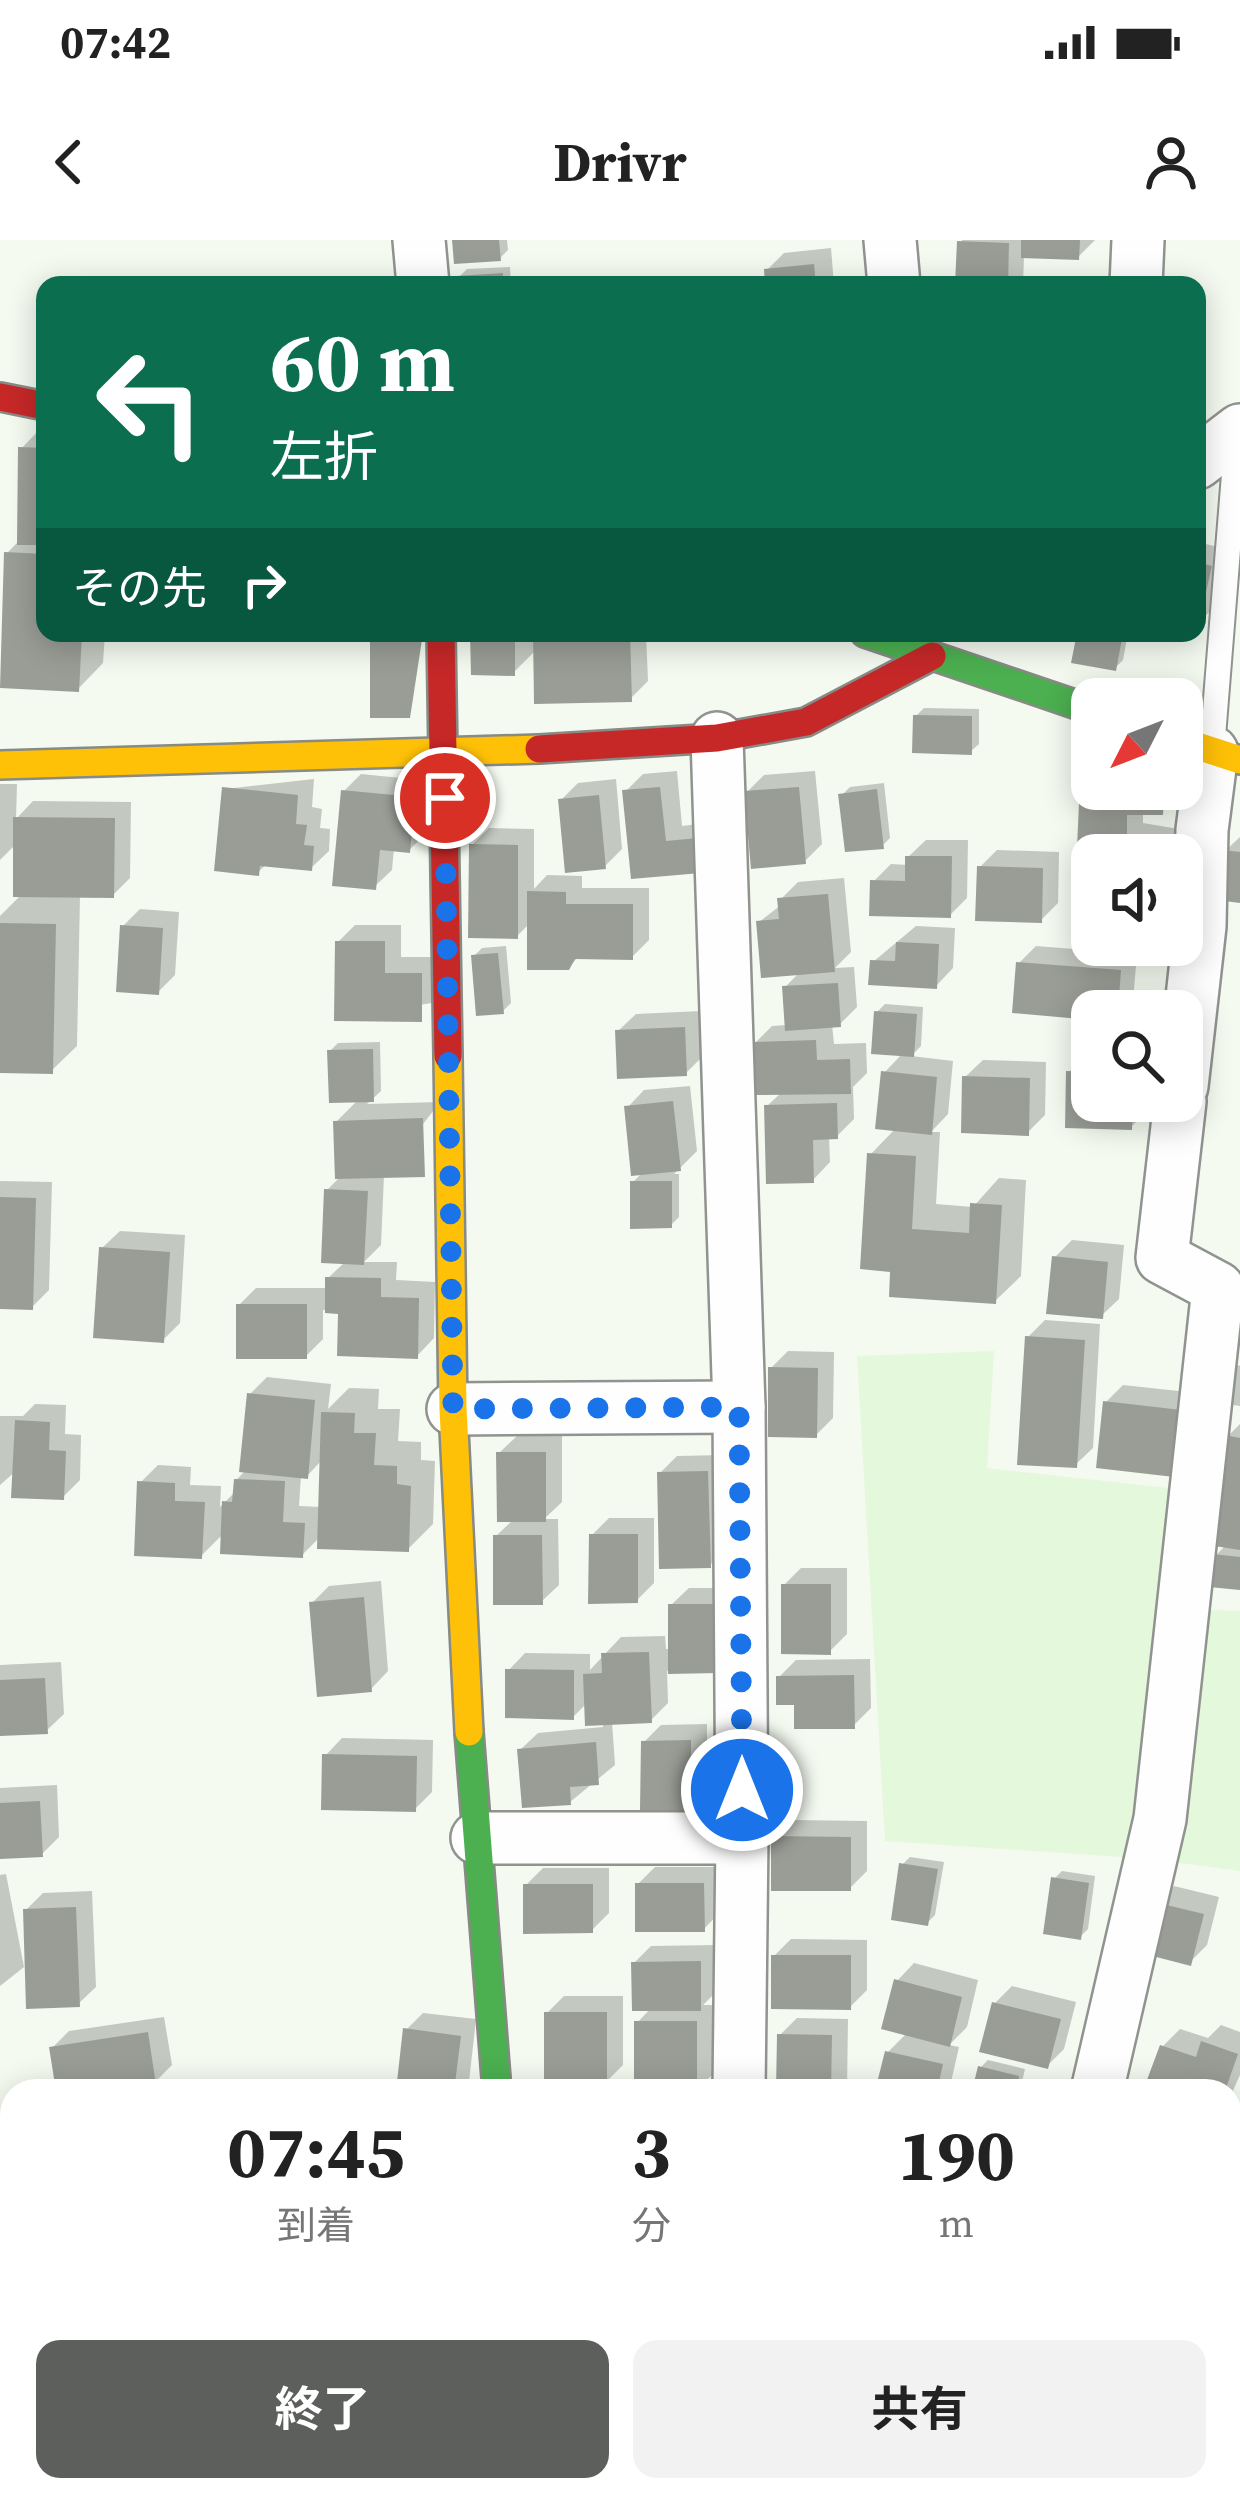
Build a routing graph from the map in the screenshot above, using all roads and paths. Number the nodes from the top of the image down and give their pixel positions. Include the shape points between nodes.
1 (419, 240) edge
2 (890, 240) edge
3 (1138, 240) edge
4 (421, 276) edge
5 (892, 276) edge
6 (1136, 276) edge
7 (0, 397) edge
8 (36, 404) edge
9 (1239, 430) edge
10 (1206, 456) edge
11 (441, 642) edge
12 (942, 642) edge
13 (949, 642) edge
14 (1071, 700) edge
15 (717, 737) junction
16 (1211, 751) edge
17 (445, 752) junction
18 (0, 765) edge
19 (1193, 990) edge
20 (1178, 1122) edge
21 (739, 1407) junction
22 (453, 1409) junction
23 (477, 1838) junction
24 (742, 1838) junction
25 (496, 2079) edge
26 (739, 2079) edge
27 (1100, 2079) edge

1 - 4 street
2 - 5 street
3 - 6 street
7 - 8 street
9 - 10 street
9 - 16 lane
11 - 17 street
12 - 15 street via 806,722
13 - 14 street
15 - 17 street
15 - 21 street
16 - 19 street
17 - 18 street
17 - 22 street
20 - 27 street via 1162,1258 1218,1288 1160,1819
21 - 22 street
21 - 24 street
22 - 23 street
23 - 24 street
23 - 25 street
24 - 26 street

